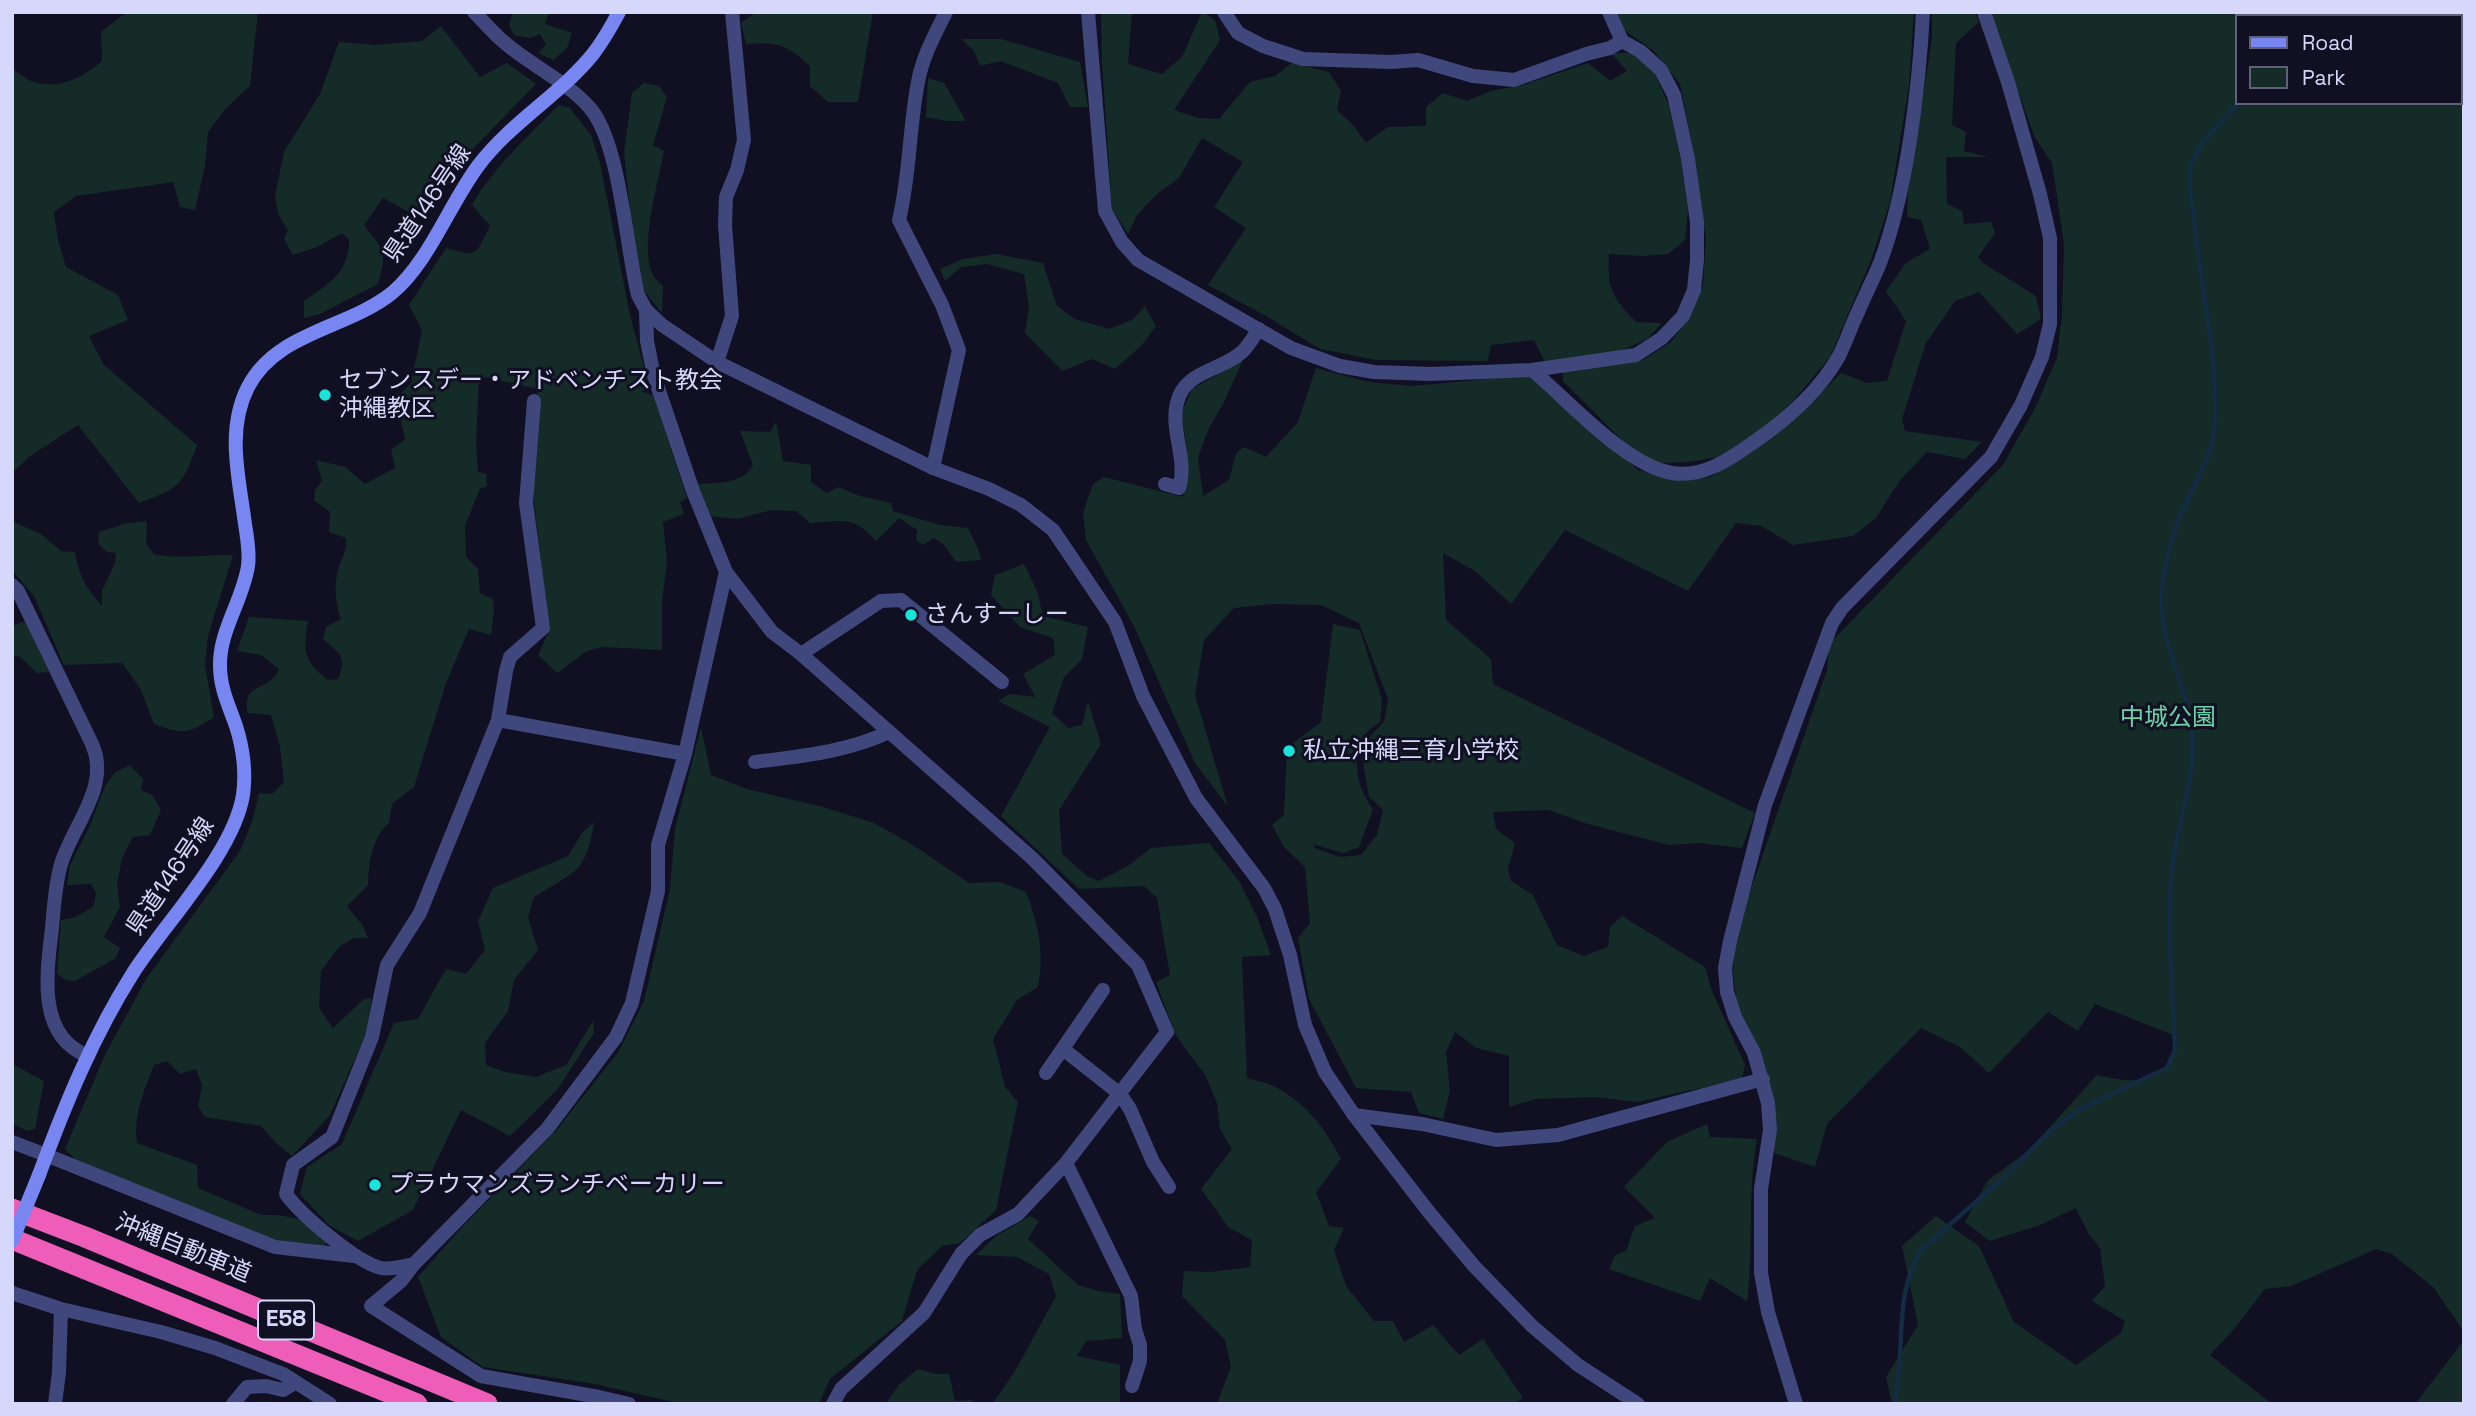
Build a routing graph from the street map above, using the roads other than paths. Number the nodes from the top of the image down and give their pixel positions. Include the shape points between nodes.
1 (474, 12) edge
2 (619, 12) edge
3 (732, 12) edge
4 (946, 12) edge
5 (1088, 12) edge
6 (1224, 12) edge
7 (1609, 12) edge
8 (1923, 12) edge
9 (1984, 12) edge
10 (1622, 41) junction
11 (563, 84) junction
12 (646, 310) junction
13 (1259, 329) junction
14 (717, 362) junction
15 (1532, 370) junction
16 (534, 401) dead end
17 (933, 468) junction
18 (1165, 484) dead end
19 (726, 572) junction
20 (12, 585) edge
21 (801, 654) junction
22 (1002, 682) dead end
23 (498, 720) junction
24 (889, 732) junction
25 (685, 754) junction
26 (755, 762) dead end
27 (1103, 990) dead end
28 (1063, 1049) junction
29 (88, 1056) junction
30 (1046, 1073) dead end
31 (1763, 1079) junction
32 (1120, 1094) junction
33 (1354, 1115) junction
34 (12, 1142) edge
35 (46, 1155) junction
36 (1066, 1163) junction
37 (1169, 1187) dead end
38 (12, 1209) edge
39 (12, 1240) edge
40 (356, 1257) junction
41 (414, 1264) junction
42 (12, 1293) edge
43 (61, 1309) junction
44 (296, 1382) junction
45 (1132, 1385) dead end
46 (598, 1401) edge
47 (55, 1404) edge
48 (233, 1404) edge
49 (330, 1404) edge
50 (417, 1404) edge
51 (487, 1404) edge
52 (629, 1404) edge
53 (833, 1404) edge
54 (1638, 1404) edge
55 (1796, 1404) edge

1 - 11 street via 504,43
2 - 11 main road, 県道146号線 via 591,56
3 - 14 street via 744,140 726,197 732,317
4 - 17 street via 918,80 899,220 959,350
5 - 13 street via 1105,211 1116,232 1138,260
6 - 10 street via 1238,33 1303,59 1418,60 1473,76 1514,80
7 - 10 street
8 - 15 street via 1900,195 1880,262 1839,356 1777,426 1711,469 1672,473 1643,464 1617,445
9 - 31 street via 2050,238 2050,324 2042,358 1991,457 1832,623 1765,805 1725,968 1731,1004
10 - 15 street via 1661,70 1674,95 1697,222 1694,290 1683,316 1662,338 1636,355
11 - 12 street via 592,111 611,154 632,271
11 - 29 main road, 県道146号線 via 481,162 413,271 393,292 368,310 280,351 250,384 241,403 235,447 249,562 219,662 241,749 239,814 228,838 134,972
12 - 14 street
12 - 19 street via 654,376
13 - 15 street via 1291,348 1340,366 1374,372
13 - 18 street via 1242,352 1192,378 1177,399 1174,420 1183,476 1179,488
14 - 17 street
16 - 23 street via 526,503 543,628 510,657
17 - 33 street via 1021,505 1053,530 1108,611 1143,696 1196,798 1275,909 1310,1038 1325,1072
19 - 21 street via 772,632
19 - 25 street
20 - 29 street via 92,744 99,769 95,789 61,865 46,976 57,1029 74,1051
21 - 22 street via 881,601 901,600
21 - 24 street
23 - 25 street
23 - 40 street via 420,913 387,965 373,1037 332,1137 293,1165 286,1194 294,1206
24 - 26 street via 838,751
24 - 32 street via 1031,858 1139,965 1167,1032
25 - 41 street via 658,845 658,891 637,985 616,1037 547,1129
27 - 28 street
28 - 30 street
28 - 32 street
29 - 35 main road, 県道146号線
31 - 33 street via 1558,1135 1496,1140
31 - 55 street via 1770,1130 1761,1189 1761,1273
32 - 36 street
32 - 37 street
33 - 54 street via 1467,1257 1532,1326 1578,1365
34 - 35 street
35 - 39 main road, 県道146号線, bridge
35 - 40 street via 275,1247
36 - 45 street via 1131,1296 1140,1345
36 - 53 street via 1018,1214 980,1235 961,1254 924,1313 841,1389
38 - 51 highway, 沖縄自動車道 / E58
39 - 50 highway, E58
40 - 41 street via 383,1269
41 - 46 street via 371,1306 481,1376
42 - 43 street
43 - 44 street via 215,1349
43 - 47 street
44 - 48 street via 282,1390 247,1387
44 - 49 street
46 - 52 street

